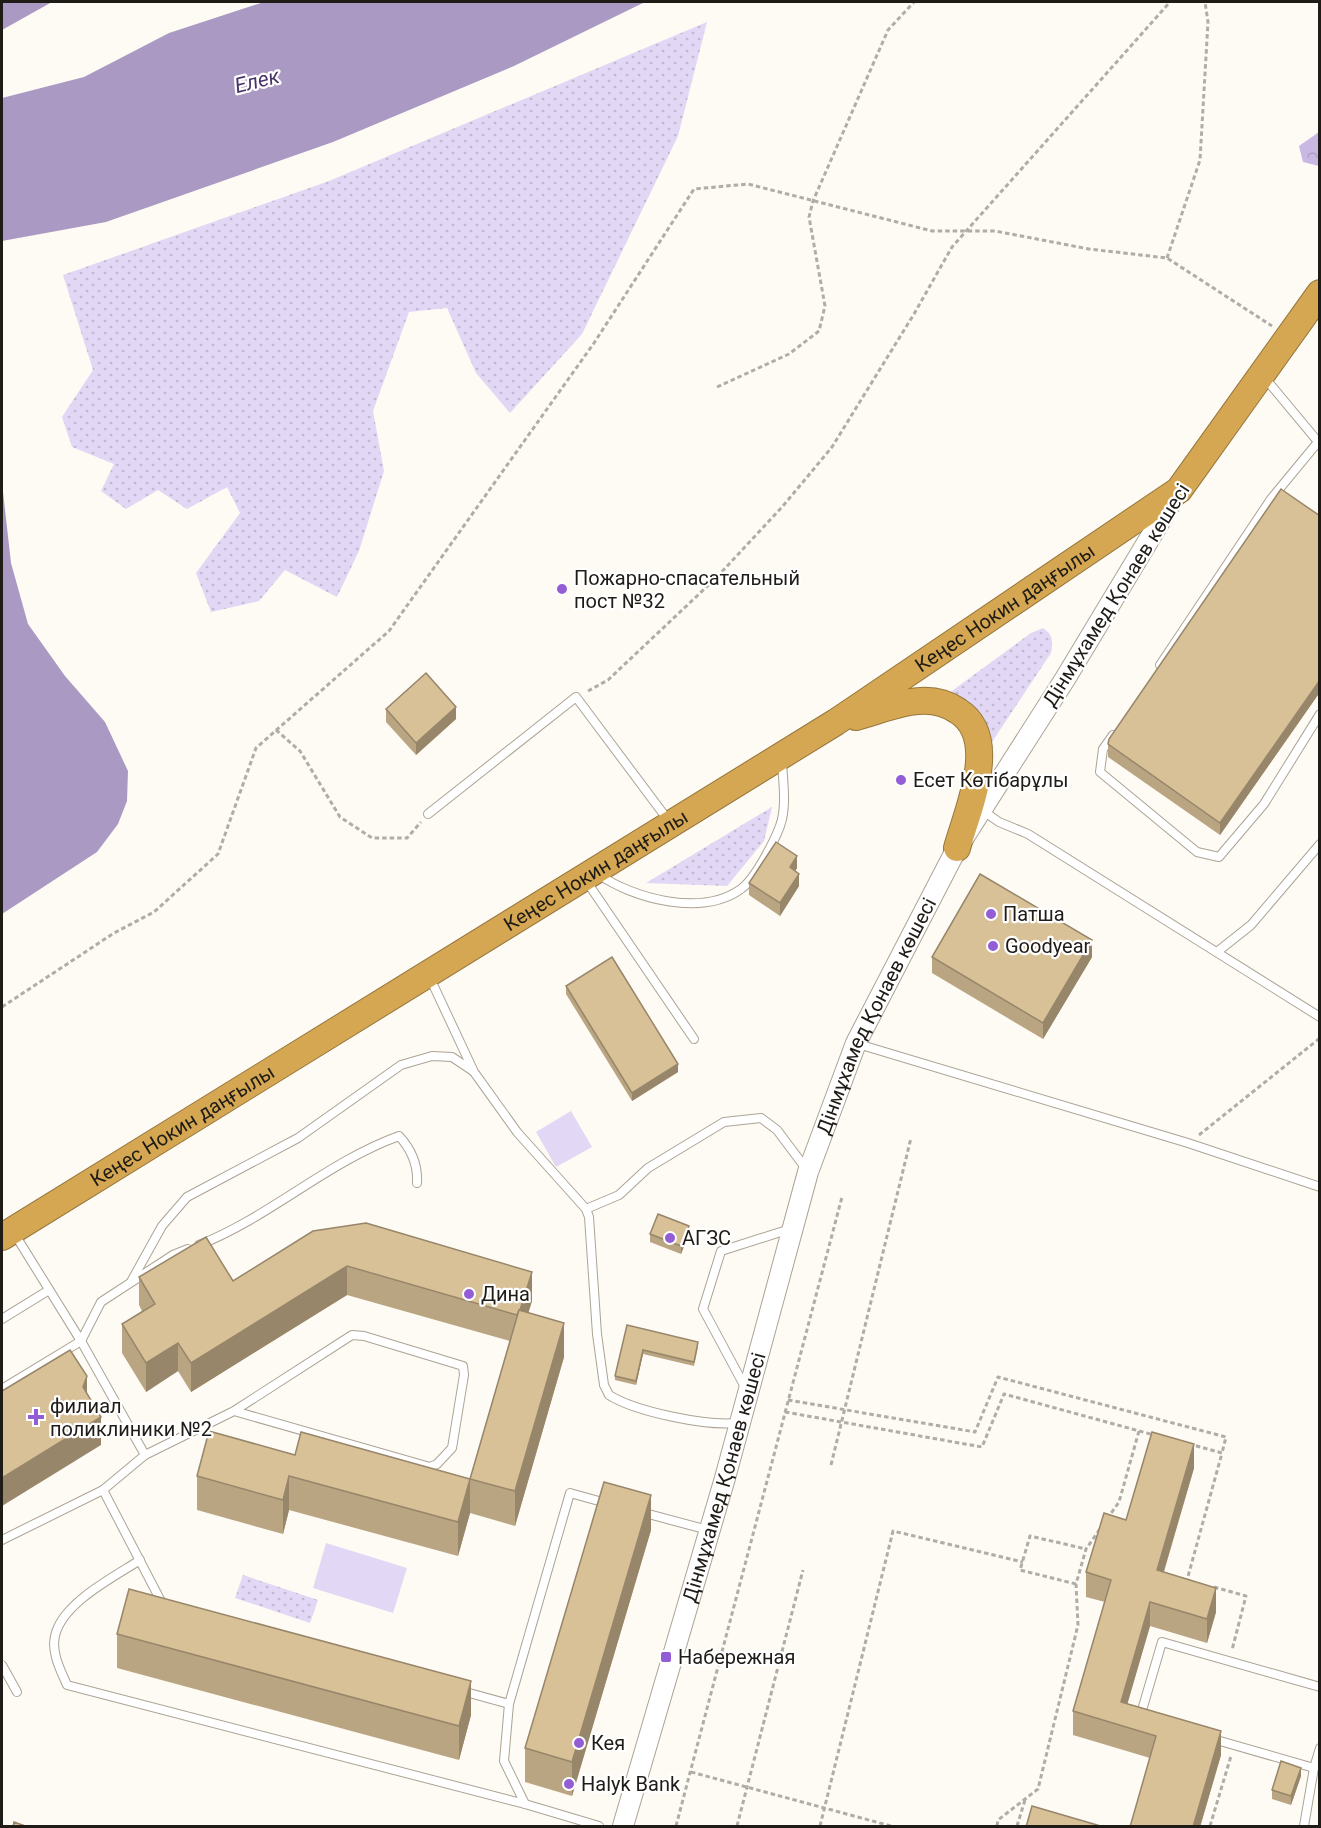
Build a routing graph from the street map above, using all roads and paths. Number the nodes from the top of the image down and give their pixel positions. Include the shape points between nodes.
1 (914, 2) edge
2 (1170, 2) edge
3 (1206, 2) edge
4 (813, 201) junction
5 (967, 231) junction
6 (1167, 258) junction
7 (1320, 293) edge
8 (1288, 337) junction
9 (1262, 374) junction
10 (717, 387) dead end
11 (1319, 443) edge
12 (1179, 490) junction
13 (1155, 672) edge
14 (576, 697) junction
15 (1320, 714) edge
16 (836, 722) junction
17 (276, 730) junction
18 (1116, 730) edge
19 (782, 756) junction
20 (982, 810) junction
21 (429, 814) joint
22 (671, 824) junction
23 (1320, 844) edge
24 (957, 848) junction
25 (589, 875) junction
26 (1217, 952) junction
27 (428, 974) junction
28 (2, 1006) edge
29 (1320, 1017) edge
30 (1320, 1038) edge
31 (694, 1039) dead end
32 (856, 1043) junction
33 (474, 1072) junction
34 (911, 1138) dead end
35 (1188, 1143) junction
36 (808, 1172) junction
37 (417, 1183) dead end
38 (1320, 1187) edge
39 (842, 1197) dead end
40 (586, 1209) junction
41 (793, 1228) junction
42 (7, 1234) edge
43 (130, 1282) junction
44 (49, 1290) junction
45 (2, 1319) edge
46 (81, 1341) junction
47 (2, 1389) edge
48 (747, 1391) junction
49 (788, 1400) junction
50 (844, 1410) junction
51 (234, 1411) junction
52 (785, 1412) junction
53 (739, 1422) junction
54 (842, 1422) junction
55 (1139, 1431) junction
56 (1160, 1437) edge
57 (1191, 1445) edge
58 (1222, 1453) junction
59 (145, 1455) junction
60 (831, 1465) dead end
61 (103, 1490) junction
62 (617, 1506) edge
63 (628, 1509) edge
64 (708, 1530) junction
65 (2, 1540) edge
66 (1086, 1549) junction
67 (140, 1560) junction
68 (1023, 1562) junction
69 (803, 1570) dead end
70 (1197, 1582) edge
71 (1076, 1584) junction
72 (1207, 1585) edge
73 (166, 1610) edge
74 (1229, 1661) junction
75 (2, 1665) edge
76 (1320, 1687) edge
77 (452, 1688) edge
78 (17, 1692) dead end
79 (509, 1704) junction
80 (1150, 1721) edge
81 (1202, 1736) edge
82 (1234, 1745) junction
83 (1320, 1748) edge
84 (1314, 1768) junction
85 (691, 1772) junction
86 (747, 1787) junction
87 (1025, 1800) junction
88 (525, 1804) junction
89 (825, 1808) junction
90 (599, 1827) edge
91 (623, 1827) edge
92 (676, 1827) edge
93 (737, 1827) edge
94 (820, 1827) edge
95 (891, 1827) edge
96 (997, 1827) edge
97 (1017, 1827) edge
98 (1210, 1827) edge
99 (1304, 1827) edge

1 - 4 path via 888,30
2 - 5 path
3 - 6 path via 1200,160
4 - 5 path via 932,231
4 - 10 path via 809,218 825,306 819,332 789,354
4 - 17 path via 748,184 694,189 594,343 389,631
5 - 6 path via 995,231 1089,249
5 - 14 path via 952,247 832,447 797,489 716,578 608,680
6 - 8 path
7 - 8 highway, Дінмұхамед Қонаев көшесі
8 - 9 highway, Дінмұхамед Қонаев көшесі
9 - 11 lane
9 - 12 highway, Дінмұхамед Қонаев көшесі
11 - 13 lane via 1271,499
12 - 16 highway, Кеңес Нокин даңғылы
12 - 20 street, Дінмұхамед Қонаев көшесі
14 - 21 lane
14 - 22 lane
15 - 18 lane via 1264,804 1219,857 1197,852 1100,772 1103,749
16 - 19 highway, Кеңес Нокин даңғылы
16 - 24 highway via 922,701 946,704 970,721 978,740 979,767
17 - 21 path via 300,751 340,817 372,838 407,838
17 - 28 path via 256,748 218,854 153,912
19 - 22 highway, Кеңес Нокин даңғылы
19 - 25 lane via 781,825 742,888 719,899 680,903 645,898
20 - 24 street, Дінмұхамед Қонаев көшесі
20 - 26 lane via 1028,834
22 - 25 highway, Кеңес Нокин даңғылы
23 - 26 lane via 1251,925
24 - 32 street, Дінмұхамед Қонаев көшесі
25 - 27 highway, Кеңес Нокин даңғылы
25 - 31 lane
26 - 29 lane
27 - 33 lane
27 - 42 highway, Кеңес Нокин даңғылы
30 - 35 path
32 - 35 lane
32 - 36 street, Дінмұхамед Қонаев көшесі
33 - 40 lane via 517,1132
33 - 43 lane via 452,1057 432,1056 401,1065 298,1138 187,1197 162,1226
34 - 50 path
35 - 38 lane
36 - 40 lane via 777,1130 761,1118 724,1122 648,1168 619,1196
36 - 41 street, Дінмұхамед Қонаев көшесі
37 - 43 lane via 418,1169 399,1136 365,1148 226,1234 173,1255
39 - 49 path
40 - 53 lane via 597,1334 609,1395 649,1411 722,1424
41 - 48 street, Дінмұхамед Қонаев көшесі
41 - 48 lane via 721,1251 703,1309
42 - 44 lane
43 - 46 lane via 101,1302
44 - 45 lane
44 - 46 lane
46 - 47 lane
46 - 59 lane
48 - 53 street, Дінмұхамед Қонаев көшесі
49 - 50 path
49 - 52 path
50 - 54 path
50 - 58 path via 975,1432 998,1377 1226,1437
51 - 51 lane via 352,1335 462,1366 464,1375 452,1448 430,1467
51 - 59 lane
52 - 54 path
52 - 85 path
53 - 64 street, Дінмұхамед Қонаев көшесі
54 - 55 path via 982,1447 1004,1394
54 - 60 path
55 - 56 path
55 - 66 path via 1119,1502
57 - 58 path
58 - 70 path via 1187,1580
59 - 61 lane
61 - 65 lane
61 - 67 lane
62 - 79 lane via 570,1493
63 - 64 lane
64 - 91 street, Дінмұхамед Қонаев көшесі
66 - 68 path via 1030,1536
66 - 71 path
67 - 73 lane
67 - 88 lane via 91,1592 68,1613 55,1636 56,1660 67,1685
68 - 71 path via 1020,1570
68 - 89 path via 893,1531
69 - 86 path
71 - 87 path via 1076,1636 1038,1789
72 - 74 path via 1246,1596
74 - 76 lane
74 - 80 lane via 1162,1642 1140,1718
75 - 78 lane
77 - 79 lane
79 - 88 lane via 504,1761
81 - 82 lane
82 - 84 lane
82 - 98 path
83 - 84 lane
84 - 99 lane
85 - 86 path
85 - 92 path
86 - 89 path
86 - 93 path
87 - 96 path via 999,1820
87 - 97 path
88 - 90 lane
89 - 94 path
89 - 95 path

